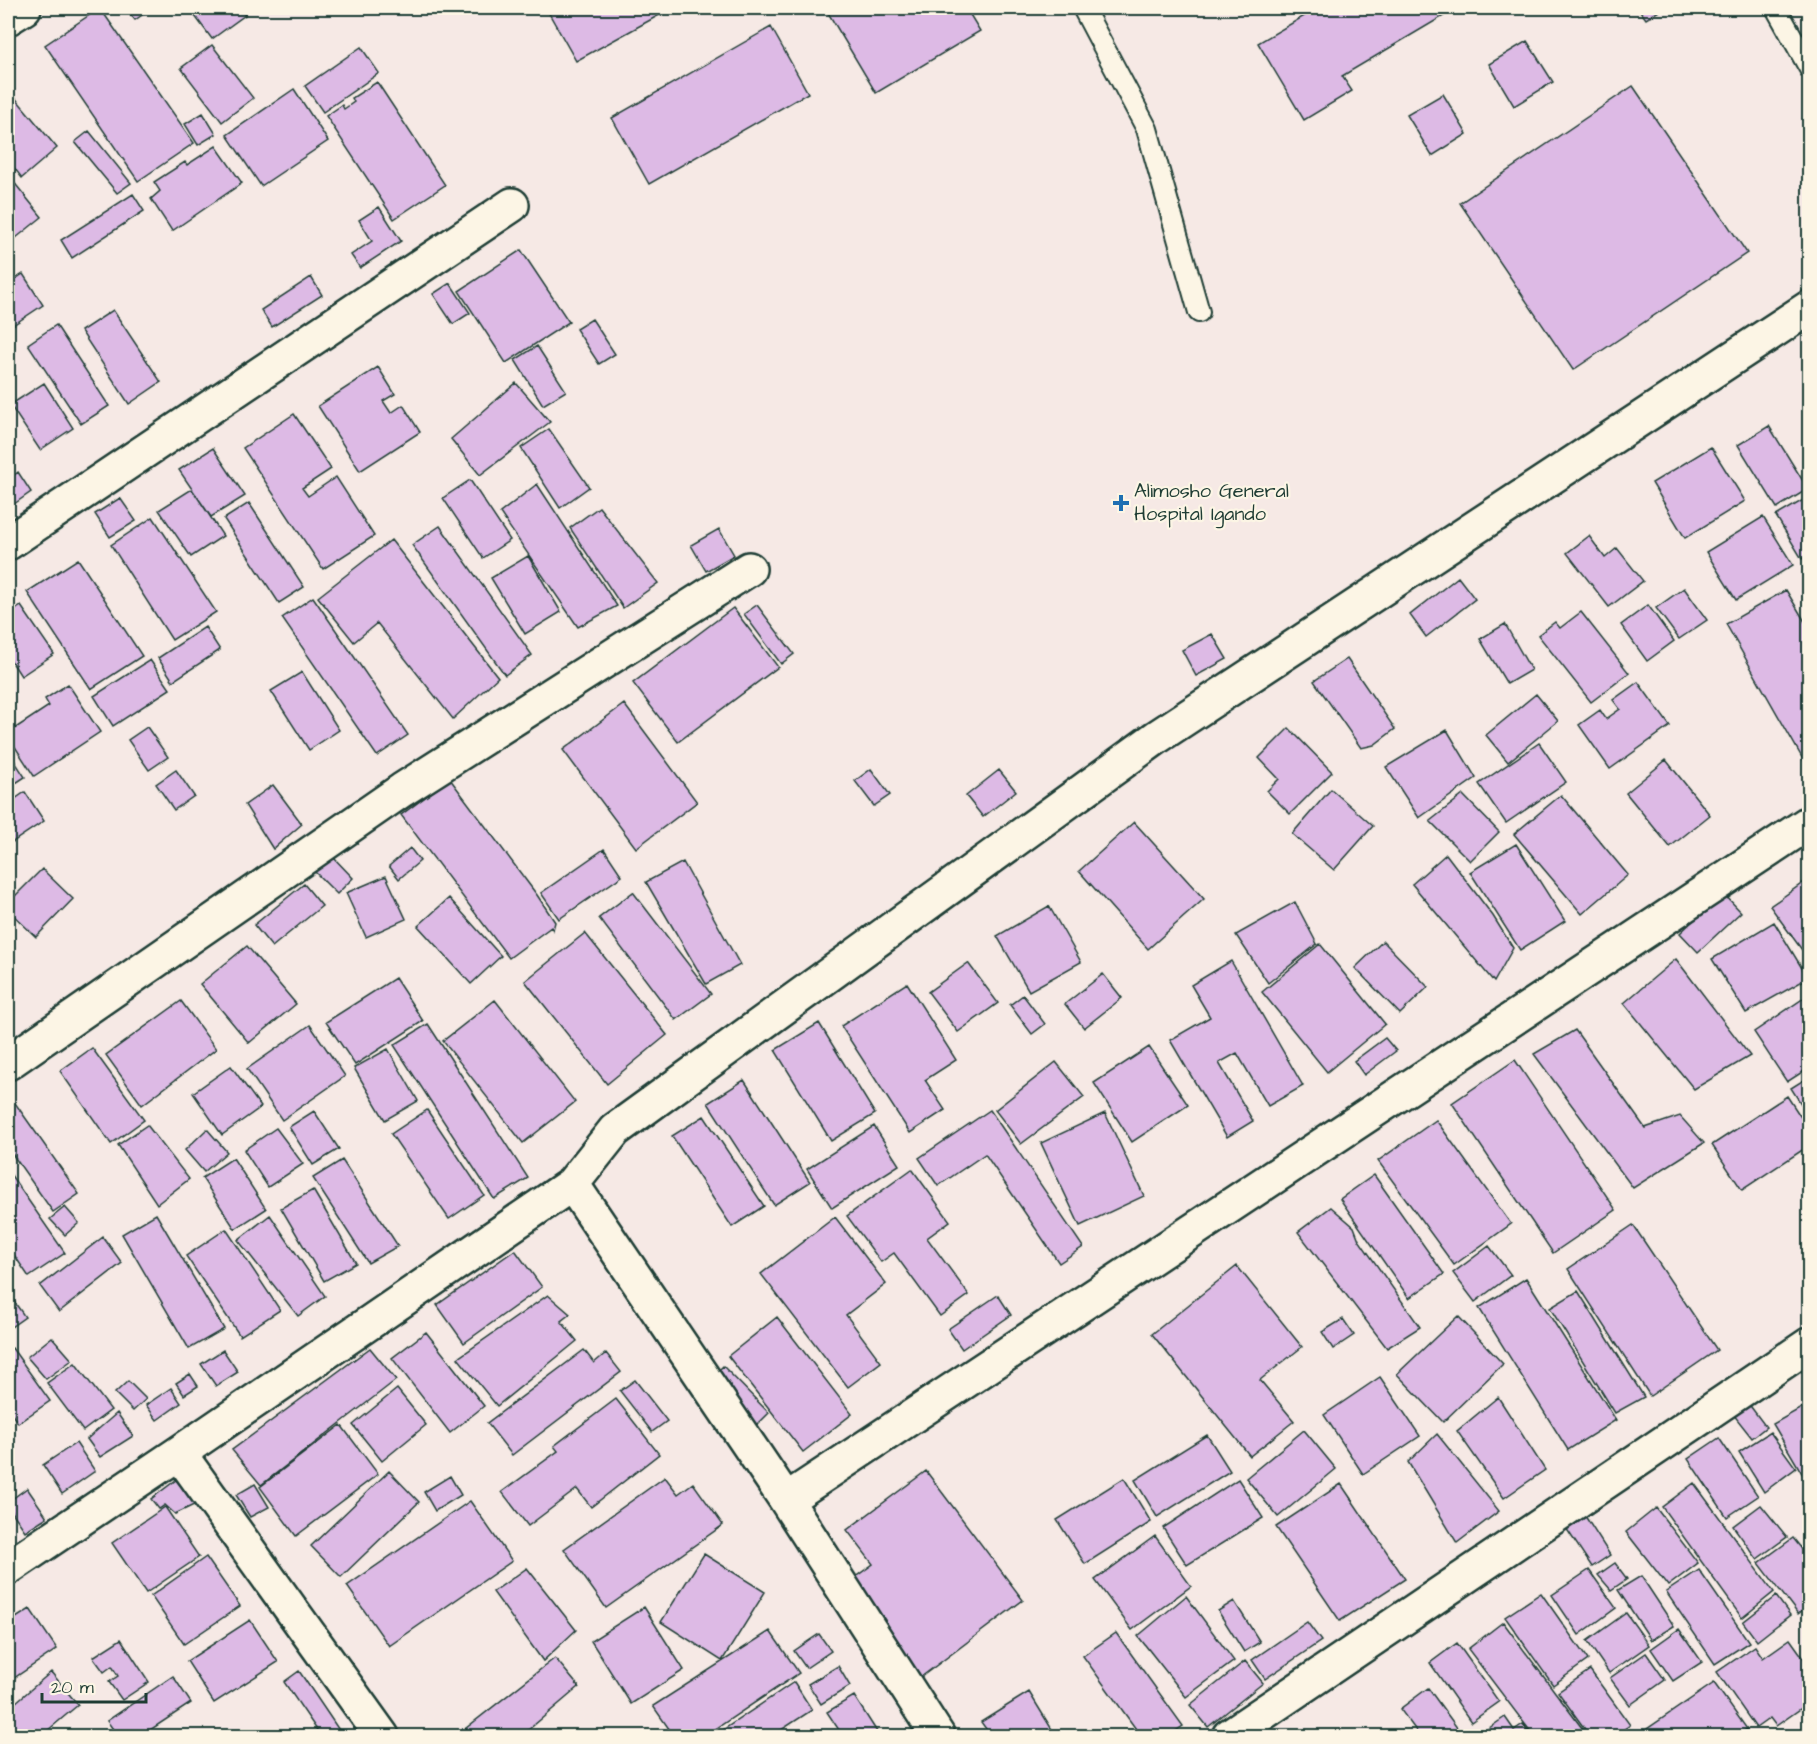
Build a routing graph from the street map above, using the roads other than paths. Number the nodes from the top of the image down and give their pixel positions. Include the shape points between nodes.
1 (24, 8) edge
2 (1083, 8) edge
3 (1776, 8) edge
4 (8, 18) edge
5 (1809, 69) edge
6 (512, 205) dead end
7 (1809, 307) edge
8 (1199, 312) dead end
9 (8, 543) edge
10 (749, 569) dead end
11 (1809, 822) edge
12 (8, 1063) edge
13 (572, 1184) junction
14 (1809, 1344) edge
15 (179, 1454) junction
16 (786, 1500) junction
17 (8, 1568) edge
18 (382, 1737) edge
19 (938, 1737) edge
20 (1229, 1737) edge

1 - 4 street
2 - 8 lane via 1147,129
3 - 5 lane
6 - 9 street
7 - 13 street via 1157,737 615,1130
10 - 12 street via 402,790
11 - 16 street
13 - 15 street
13 - 16 street
14 - 20 street
15 - 17 street
15 - 18 street
16 - 19 street

